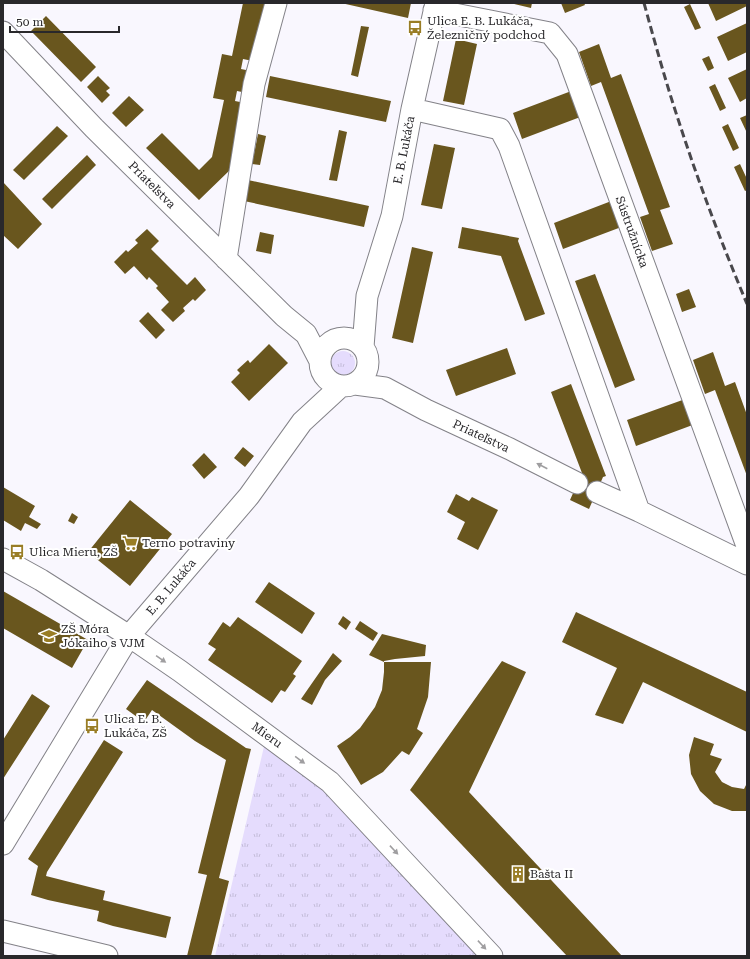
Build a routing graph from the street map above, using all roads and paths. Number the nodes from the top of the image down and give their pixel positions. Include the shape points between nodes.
1 (276, 3) edge
2 (435, 7) edge
3 (3, 32) edge
4 (412, 109) junction
5 (226, 259) junction
6 (367, 296) junction
7 (306, 334) junction
8 (338, 339) junction
9 (366, 354) junction
10 (322, 368) junction
11 (348, 385) junction
12 (385, 388) junction
13 (302, 422) junction
14 (577, 483) dead end
15 (597, 492) dead end
16 (639, 511) junction
17 (747, 546) edge
18 (3, 559) edge
19 (747, 564) edge
20 (129, 636) junction
21 (3, 844) edge
22 (3, 931) edge
23 (107, 956) edge
24 (492, 956) edge

1 - 5 street via 254,84
2 - 4 street, E. B. Lukáča
2 - 17 street, Sústružnícka via 550,34 567,54
3 - 5 street, Priateľstva via 94,128
4 - 6 street, E. B. Lukáča via 392,216
4 - 16 street via 500,129 509,146
5 - 7 street, Priateľstva
6 - 8 street, E. B. Lukáča
6 - 9 street, E. B. Lukáča
7 - 8 street, Priateľstva
7 - 10 street, Priateľstva
8 - 9 street via 354,340
8 - 10 street via 323,349
9 - 11 street via 367,370 364,376
9 - 12 street, Priateľstva
10 - 11 street via 331,382
10 - 13 street, E. B. Lukáča
11 - 12 street, Priateľstva
11 - 13 street, E. B. Lukáča
14 -> 12 street, Priateľstva
13 - 20 street, E. B. Lukáča via 249,496
15 - 16 street
16 - 19 street
18 - 20 street, Mieru via 42,580
20 - 21 street, E. B. Lukáča
20 -> 24 street, Mieru via 330,782
22 - 23 street

